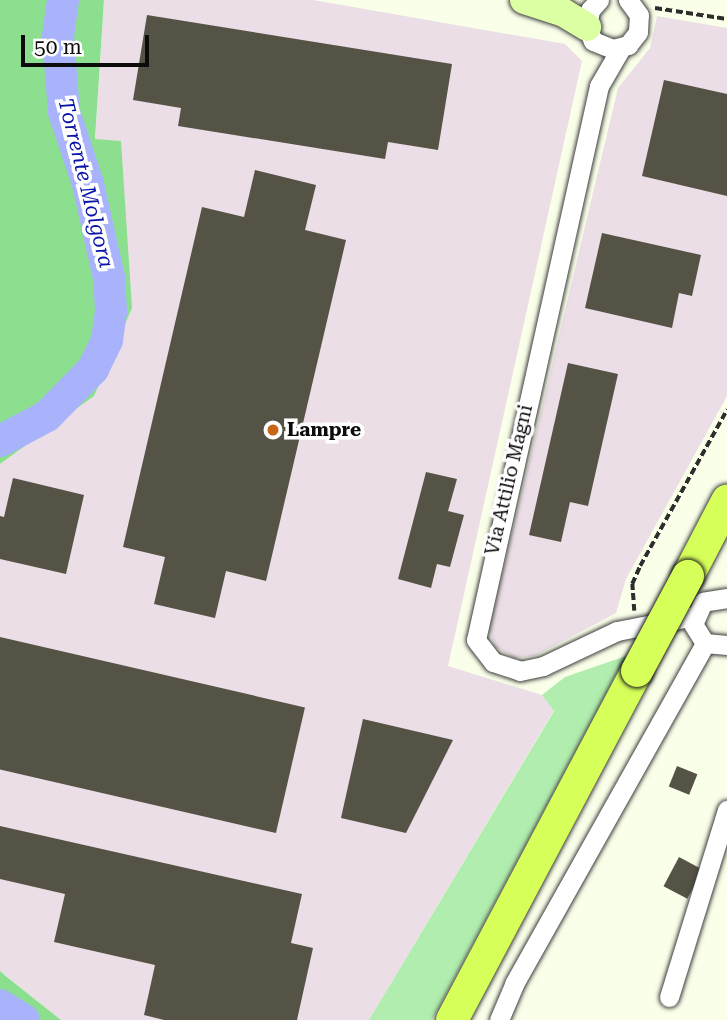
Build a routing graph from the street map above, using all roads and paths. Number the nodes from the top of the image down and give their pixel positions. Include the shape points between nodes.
1 (524, 0) edge
2 (599, 0) edge
3 (632, 4) edge
4 (727, 19) edge
5 (590, 34) junction
6 (621, 48) junction
7 (599, 86) junction
8 (727, 410) edge
9 (727, 501) edge
10 (727, 598) edge
11 (694, 616) junction
12 (636, 626) junction
13 (705, 643) junction
14 (727, 645) edge
15 (727, 810) edge
16 (669, 997) dead end
17 (452, 1020) edge
18 (499, 1020) edge

1 - 5 main road via 564,13
2 - 5 street via 590,10
3 - 4 path
3 - 6 street, Via Attilio Magni via 638,32
5 - 6 street via 606,48
5 - 7 street, Via Attilio Magni
6 - 7 street, Via Attilio Magni
7 - 12 street, Via Attilio Magni via 476,640 493,662 520,671
8 - 12 path via 632,584
9 - 17 main road, bridge
10 - 11 street via 703,601
11 - 12 street, Via Attilio Magni
11 - 13 street via 695,631
13 - 14 street
13 - 18 street via 514,984
15 - 16 street

